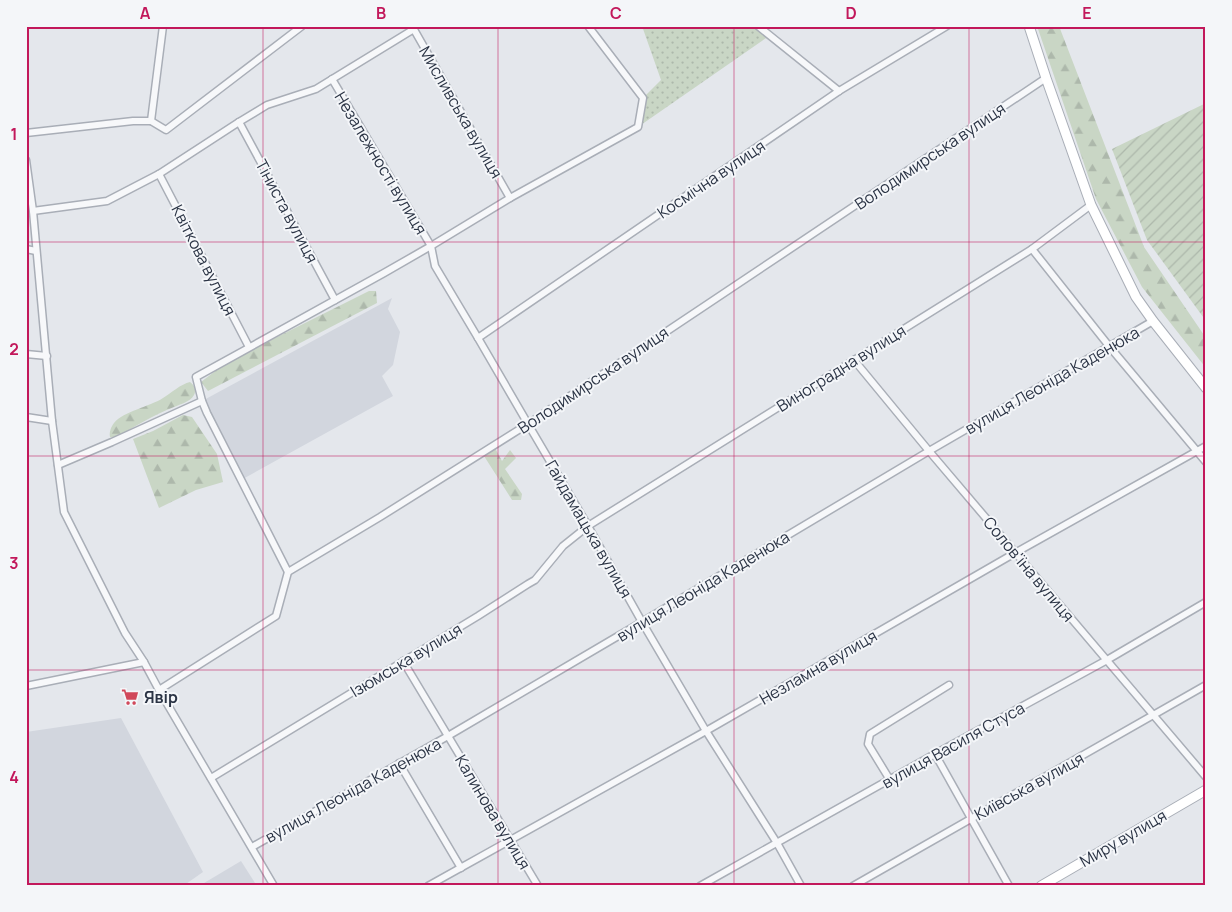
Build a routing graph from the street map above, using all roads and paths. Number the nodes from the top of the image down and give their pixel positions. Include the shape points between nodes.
1 (163, 26) edge
2 (302, 26) edge
3 (588, 26) edge
4 (758, 26) edge
5 (947, 26) edge
6 (1030, 26) edge
7 (413, 28) edge
8 (1046, 78) junction
9 (332, 79) junction
10 (840, 91) junction
11 (151, 121) junction
12 (238, 122) junction
13 (26, 133) edge
14 (26, 160) edge
15 (158, 174) junction
16 (510, 198) junction
17 (1091, 205) junction
18 (33, 211) junction
19 (431, 246) junction
20 (26, 249) edge
21 (1032, 249) junction
22 (36, 251) junction
23 (335, 300) junction
24 (1153, 321) junction
25 (478, 338) junction
26 (1109, 346) junction
27 (248, 347) junction
28 (26, 354) edge
29 (47, 356) junction
30 (854, 360) junction
31 (1206, 388) edge
32 (202, 402) junction
33 (26, 417) edge
34 (52, 421) junction
35 (528, 424) junction
36 (1206, 446) edge
37 (929, 451) junction
38 (1198, 451) junction
39 (1206, 462) edge
40 (58, 465) junction
41 (588, 526) junction
42 (1015, 552) junction
43 (288, 572) junction
44 (1206, 602) edge
45 (642, 622) junction
46 (1107, 660) junction
47 (403, 661) junction
48 (144, 662) junction
49 (950, 685) dead end
50 (1206, 685) edge
51 (26, 686) edge
52 (159, 690) junction
53 (1154, 715) junction
54 (706, 731) junction
55 (448, 736) junction
56 (936, 754) junction
57 (399, 763) junction
58 (1206, 777) edge
59 (211, 778) junction
60 (890, 780) junction
61 (1206, 790) edge
62 (971, 818) junction
63 (510, 840) junction
64 (777, 843) junction
65 (252, 847) junction
66 (460, 868) junction
67 (274, 886) edge
68 (428, 886) edge
69 (538, 886) edge
70 (700, 886) edge
71 (801, 886) edge
72 (853, 886) edge
73 (1008, 886) edge
74 (1041, 886) edge

1 - 11 street
2 - 11 street via 166,130
3 - 16 street via 643,98 638,127
4 - 10 street
5 - 10 street, Космічна вулиця
6 - 8 street
7 - 9 street
7 - 16 street, Мисливська вулиця
8 - 17 street
8 - 35 street, Володимирська вулиця
9 - 12 street via 316,89 267,105
9 - 19 street, Незалежності вулиця
10 - 25 street, Космічна вулиця
11 - 13 street
12 - 15 street
12 - 23 street, Тіниста вулиця
14 - 18 street
15 - 18 street via 107,201
15 - 27 street, Квіткова вулиця
16 - 19 street
17 - 21 street, Виноградна вулиця
17 - 24 street via 1136,297
18 - 22 street
19 - 23 street
19 - 25 street, Гайдамацька вулиця via 434,266
20 - 22 street
21 - 26 street
21 - 30 street, Виноградна вулиця
22 - 29 street
23 - 27 street
24 - 26 street, вулиця Леоніда Каденюка
24 - 31 street
25 - 35 street, Гайдамацька вулиця
26 - 37 street, вулиця Леоніда Каденюка
26 - 38 street
27 - 32 street via 196,377
28 - 29 street
29 - 34 street
30 - 37 street, Солов'їна вулиця
30 - 41 street, Виноградна вулиця
32 - 40 street
32 - 43 street
33 - 34 street
34 - 40 street
35 - 41 street, Гайдамацька вулиця
35 - 43 street, Володимирська вулиця
36 - 38 street, Незламна вулиця
37 - 42 street, Солов'їна вулиця
37 - 45 street, вулиця Леоніда Каденюка
38 - 39 street
38 - 42 street, Незламна вулиця
40 - 48 street via 64,512 125,633
41 - 45 street, Гайдамацька вулиця
41 - 47 street, Ізюмська вулиця via 563,546 535,580
42 - 46 street, Солов'їна вулиця
42 - 54 street, Незламна вулиця
43 - 52 street via 276,616
44 - 46 street, вулиця Василя Стуса
45 - 54 street, Гайдамацька вулиця
45 - 55 street, вулиця Леоніда Каденюка
46 - 53 street, Солов'їна вулиця
46 - 56 street, вулиця Василя Стуса
47 - 55 street, Калинова вулиця
47 - 59 street, Ізюмська вулиця
48 - 51 street
48 - 52 street
49 - 60 street via 870,734 868,744
50 - 53 street, Київська вулиця
52 - 59 street
53 - 58 street, Солов'їна вулиця
53 - 62 street, Київська вулиця
54 - 63 street, Незламна вулиця
54 - 64 street, Гайдамацька вулиця
55 - 57 street, вулиця Леоніда Каденюка
55 - 63 street, Калинова вулиця
56 - 60 street, вулиця Василя Стуса
56 - 62 street
57 - 65 street, вулиця Леоніда Каденюка
57 - 66 street
59 - 65 street
60 - 64 street, вулиця Василя Стуса
61 - 74 street, Миру вулиця
62 - 72 street, Київська вулиця
62 - 73 street
63 - 66 street, Незламна вулиця
63 - 69 street, Калинова вулиця
64 - 70 street, вулиця Василя Стуса
64 - 71 street, Гайдамацька вулиця
65 - 67 street
66 - 68 street, Незламна вулиця

